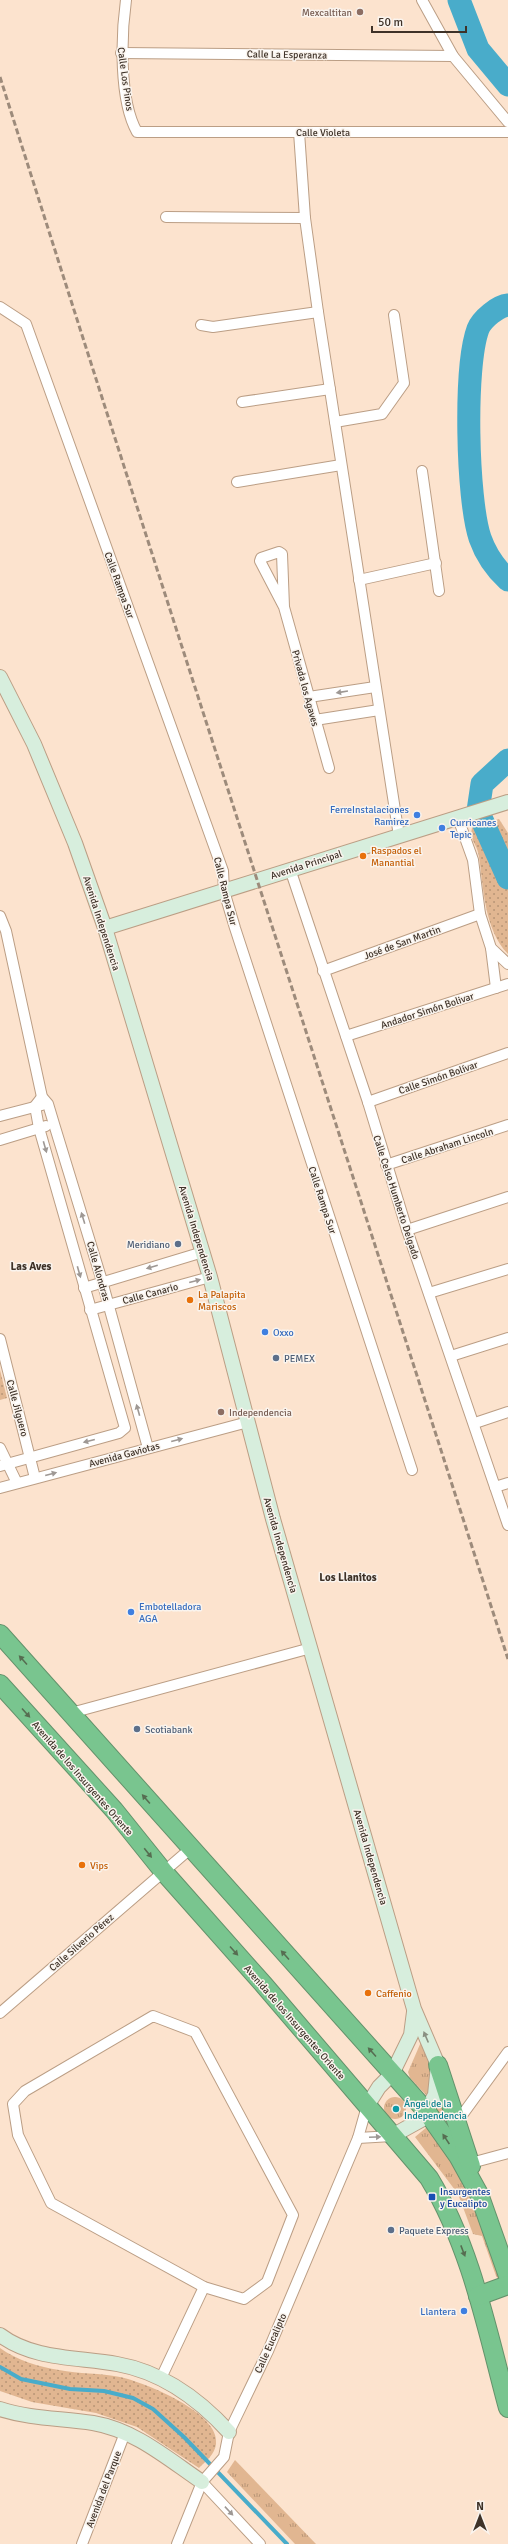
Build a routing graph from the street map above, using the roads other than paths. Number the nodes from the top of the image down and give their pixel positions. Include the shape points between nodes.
1 (126, 0) edge
2 (422, 0) edge
3 (121, 53) junction
4 (452, 56) junction
5 (508, 122) edge
6 (137, 132) joint
7 (299, 132) junction
8 (508, 132) edge
9 (166, 217) dead end
10 (305, 218) junction
11 (0, 307) edge
12 (318, 312) junction
13 (394, 316) dead end
14 (201, 325) dead end
15 (330, 390) junction
16 (242, 402) dead end
17 (335, 422) junction
18 (341, 465) junction
19 (422, 471) dead end
20 (237, 482) dead end
21 (436, 563) junction
22 (359, 580) junction
23 (439, 591) dead end
24 (284, 607) junction
25 (0, 677) edge
26 (375, 687) junction
27 (309, 697) junction
28 (379, 710) junction
29 (315, 720) junction
30 (329, 768) dead end
31 (508, 802) edge
32 (461, 816) junction
33 (399, 836) junction
34 (290, 869) junction
35 (224, 890) junction
36 (480, 914) junction
37 (0, 916) edge
38 (105, 928) junction
39 (491, 948) junction
40 (508, 964) edge
41 (323, 971) junction
42 (508, 984) edge
43 (496, 988) junction
44 (346, 1036) junction
45 (508, 1053) edge
46 (45, 1100) junction
47 (368, 1102) junction
48 (35, 1106) junction
49 (0, 1116) edge
50 (54, 1124) junction
51 (508, 1125) edge
52 (39, 1128) junction
53 (0, 1140) edge
54 (386, 1165) junction
55 (508, 1197) edge
56 (407, 1230) junction
57 (202, 1252) junction
58 (508, 1269) edge
59 (210, 1277) junction
60 (102, 1281) junction
61 (84, 1288) junction
62 (429, 1293) junction
63 (108, 1304) junction
64 (90, 1310) junction
65 (508, 1338) edge
66 (0, 1339) edge
67 (451, 1356) junction
68 (508, 1412) edge
69 (248, 1422) junction
70 (475, 1423) junction
71 (0, 1448) edge
72 (148, 1448) junction
73 (31, 1456) junction
74 (4, 1465) edge
75 (412, 1470) dead end
76 (35, 1478) junction
77 (17, 1483) junction
78 (508, 1483) edge
79 (495, 1487) junction
80 (0, 1488) edge
81 (508, 1525) edge
82 (0, 1634) edge
83 (311, 1648) junction
84 (0, 1684) edge
85 (71, 1713) junction
86 (190, 1849) junction
87 (163, 1871) junction
88 (414, 2009) junction
89 (0, 2014) edge
90 (508, 2052) edge
91 (438, 2065) junction
92 (392, 2074) junction
93 (367, 2106) junction
94 (427, 2112) junction
95 (457, 2122) junction
96 (392, 2136) junction
97 (358, 2138) junction
98 (508, 2153) edge
99 (471, 2163) junction
100 (479, 2194) junction
101 (508, 2276) edge
102 (508, 2285) edge
103 (204, 2287) junction
104 (478, 2296) junction
105 (0, 2335) edge
106 (161, 2378) junction
107 (508, 2408) edge
108 (0, 2409) edge
109 (229, 2432) junction
110 (125, 2433) junction
111 (204, 2480) junction
112 (82, 2544) edge
113 (177, 2544) edge
114 (260, 2544) edge

1 - 3 street, Calle Los Pinos
2 - 4 street
3 - 4 street, Calle La Esperanza
3 - 6 street, Calle Los Pinos via 128,103
4 - 5 street
6 - 7 street, Calle Violeta
7 - 8 street, Calle Violeta
7 - 10 street
9 - 10 street
10 - 12 street
11 - 35 street, Calle Rampa Sur via 26,324 223,870
12 - 14 street via 213,327
12 - 15 street
13 - 17 street via 404,383 382,414
15 - 16 street
15 - 17 street
17 - 18 street
18 - 20 street
18 - 22 street
19 - 21 street
21 - 22 street
21 - 23 street
22 - 26 street
24 - 24 street, Privada los Agaves via 282,554 279,552 261,558 260,561
24 - 27 street, Privada los Agaves
25 - 38 main road, Avenida Independencia via 34,744 72,836
26 -> 27 street
26 - 28 street
27 - 29 street, Privada los Agaves
28 - 29 street
28 - 33 street
29 - 30 street, Privada los Agaves
31 - 32 main road, Avenida Principal
32 - 33 main road, Avenida Principal
32 - 36 street via 473,860
33 - 34 main road, Avenida Principal
34 - 35 main road, Avenida Principal
34 - 41 street, Calle Celso Humberto Delgado
35 - 38 main road, Avenida Principal
35 - 75 street, Calle Rampa Sur
36 - 39 street
36 - 41 street, José de San Martin
37 - 46 street, Calle Alondras via 6,931
38 - 57 main road, Avenida Independencia
39 - 40 street
39 - 43 street
41 - 44 street, Calle Celso Humberto Delgado
42 - 43 street, Andador Simón Bolivar
43 - 44 street, Andador Simón Bolivar
44 - 47 street, Calle Celso Humberto Delgado
45 - 47 street, Calle Simón Bolívar
46 - 48 street
46 - 50 street, Calle Alondras
47 - 54 street, Calle Celso Humberto Delgado
48 - 49 street
48 - 52 street, Calle Alondras
50 - 52 street
60 -> 50 street, Calle Alondras
51 - 54 street, Calle Abraham Lincoln
52 - 53 street
52 -> 61 street, Calle Alondras
54 - 56 street, Calle Celso Humberto Delgado
55 - 56 street
56 - 62 street, Calle Celso Humberto Delgado
57 - 59 main road, Avenida Independencia
57 -> 60 street
58 - 62 street
63 -> 59 street, Calle Canario
59 - 69 main road, Avenida Independencia
60 - 61 street
60 - 63 street, Calle Alondras
61 - 64 street, Calle Alondras
62 - 67 street, Calle Celso Humberto Delgado
63 - 64 street, Calle Canario
72 -> 63 street, Calle Alondras
64 -> 73 street, Calle Alondras via 125,1428 119,1434
65 - 67 street
66 - 73 street, Calle Jilguero
67 - 70 street, Calle Celso Humberto Delgado
68 - 70 street
72 -> 69 street, Avenida Gaviotas
69 - 83 main road, Avenida Independencia
70 - 79 street, Calle Celso Humberto Delgado
71 - 74 street
76 -> 72 street, Avenida Gaviotas
73 - 74 street
73 - 76 street, Calle Jilguero
74 - 77 street
76 - 77 street, Avenida Gaviotas
77 - 80 street, Avenida Gaviotas
78 - 79 street
79 - 81 street, Calle Celso Humberto Delgado
85 -> 82 highway
83 - 85 street
83 - 88 main road, Avenida Independencia
84 -> 87 highway, Avenida de los Insurgentes Oriente via 114,1810
86 -> 85 highway
86 - 87 street, Calle Silverio Pérez
92 -> 86 highway
87 - 89 street, Calle Silverio Pérez
87 -> 93 highway, Avenida de los Insurgentes Oriente
91 -> 88 main road, Avenida Independencia
88 - 92 main road, Avenida Independencia via 411,2035
90 - 95 street
91 - 94 main road via 435,2095
91 - 95 highway
92 - 93 main road, Calle Eucalipto via 379,2087
92 - 94 highway
93 - 96 highway, Avenida de los Insurgentes Oriente
93 - 97 street, Calle Eucalipto
94 - 96 main road via 414,2126
100 -> 94 highway via 458,2156
95 - 99 highway
97 -> 96 street
96 -> 104 highway, Avenida de los Insurgentes Oriente via 429,2178 445,2204
97 - 109 street, Calle Eucalipto via 268,2351
98 - 99 street
99 - 100 highway
100 - 101 highway
102 - 104 highway
103 - 103 street via 244,2299 267,2282 294,2214 194,2032 153,2016 25,2091 14,2104 18,2135 51,2203
103 - 106 street
104 - 107 highway, Avenida de los Insurgentes Oriente
105 - 106 main road via 30,2350 118,2364
106 - 109 main road via 180,2388 212,2413
108 - 110 main road via 22,2416 93,2423
109 - 111 street, Calle Eucalipto via 224,2457
110 - 111 main road
110 - 112 street, Avenida del Parque
111 - 113 street, Calle Eucalipto
111 -> 114 street

